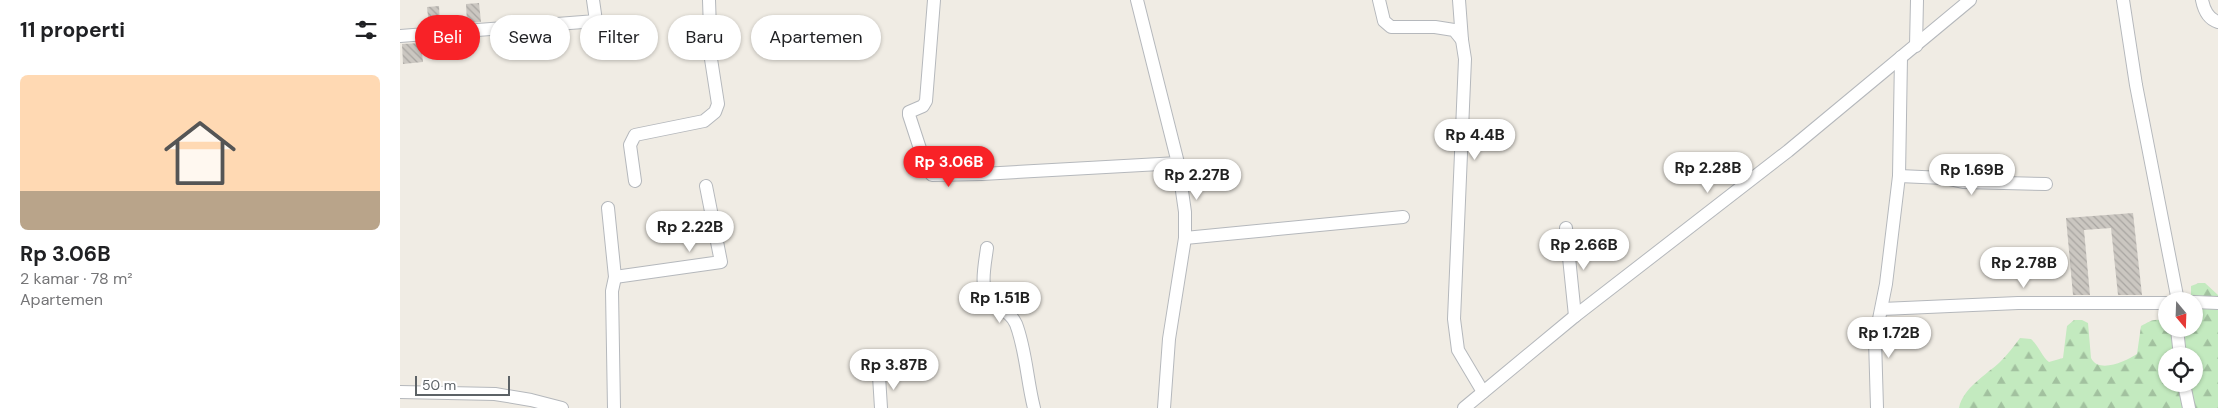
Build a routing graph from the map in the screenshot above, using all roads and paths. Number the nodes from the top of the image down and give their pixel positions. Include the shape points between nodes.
1 (594, 0) edge
2 (709, 0) edge
3 (934, 0) edge
4 (1138, 0) edge
5 (1379, 0) edge
6 (1459, 0) edge
7 (1917, 0) edge
8 (1970, 0) edge
9 (2123, 0) edge
10 (2202, 0) edge
11 (2218, 22) edge
12 (400, 36) edge
13 (1462, 40) junction
14 (1916, 46) junction
15 (1901, 58) junction
16 (1178, 163) junction
17 (1899, 176) junction
18 (635, 181) dead end
19 (2046, 184) dead end
20 (706, 186) dead end
21 (608, 208) dead end
22 (1402, 217) dead end
23 (1566, 228) dead end
24 (1185, 238) junction
25 (987, 248) dead end
26 (615, 277) junction
27 (2176, 292) edge
28 (2158, 303) edge
29 (2203, 303) edge
30 (2218, 304) edge
31 (1882, 309) junction
32 (1575, 316) junction
33 (879, 376) dead end
34 (400, 392) edge
35 (1483, 392) junction
36 (2186, 392) edge
37 (562, 408) edge
38 (614, 408) edge
39 (881, 408) edge
40 (1034, 408) edge
41 (1164, 408) edge
42 (1464, 408) edge
43 (1877, 408) edge
44 (2189, 408) edge

1 - 12 street via 596,21
2 - 18 street via 711,58 718,104 715,112 704,121 635,135 630,145
3 - 16 street via 926,101 923,106 909,112 926,167 932,175
4 - 16 street
5 - 13 street via 1384,21 1391,27 1454,30
6 - 13 street
7 - 14 street
8 - 14 street
9 - 27 street
10 - 11 street via 2212,20
13 - 35 street via 1465,59 1454,319 1458,350
14 - 15 street
15 - 17 street
15 - 32 street via 1788,151
16 - 24 street
17 - 19 street via 1963,182
17 - 31 street
20 - 26 street via 721,262
21 - 26 street
22 - 24 street
23 - 32 street
24 - 41 street via 1169,339
25 - 40 street via 986,294 991,302 1007,311 1015,324
26 - 38 street via 612,299
28 - 31 street via 2018,303
29 - 30 street
31 - 43 street via 1875,339
32 - 35 street
33 - 39 street
34 - 37 street via 495,394
35 - 42 street
36 - 44 street

